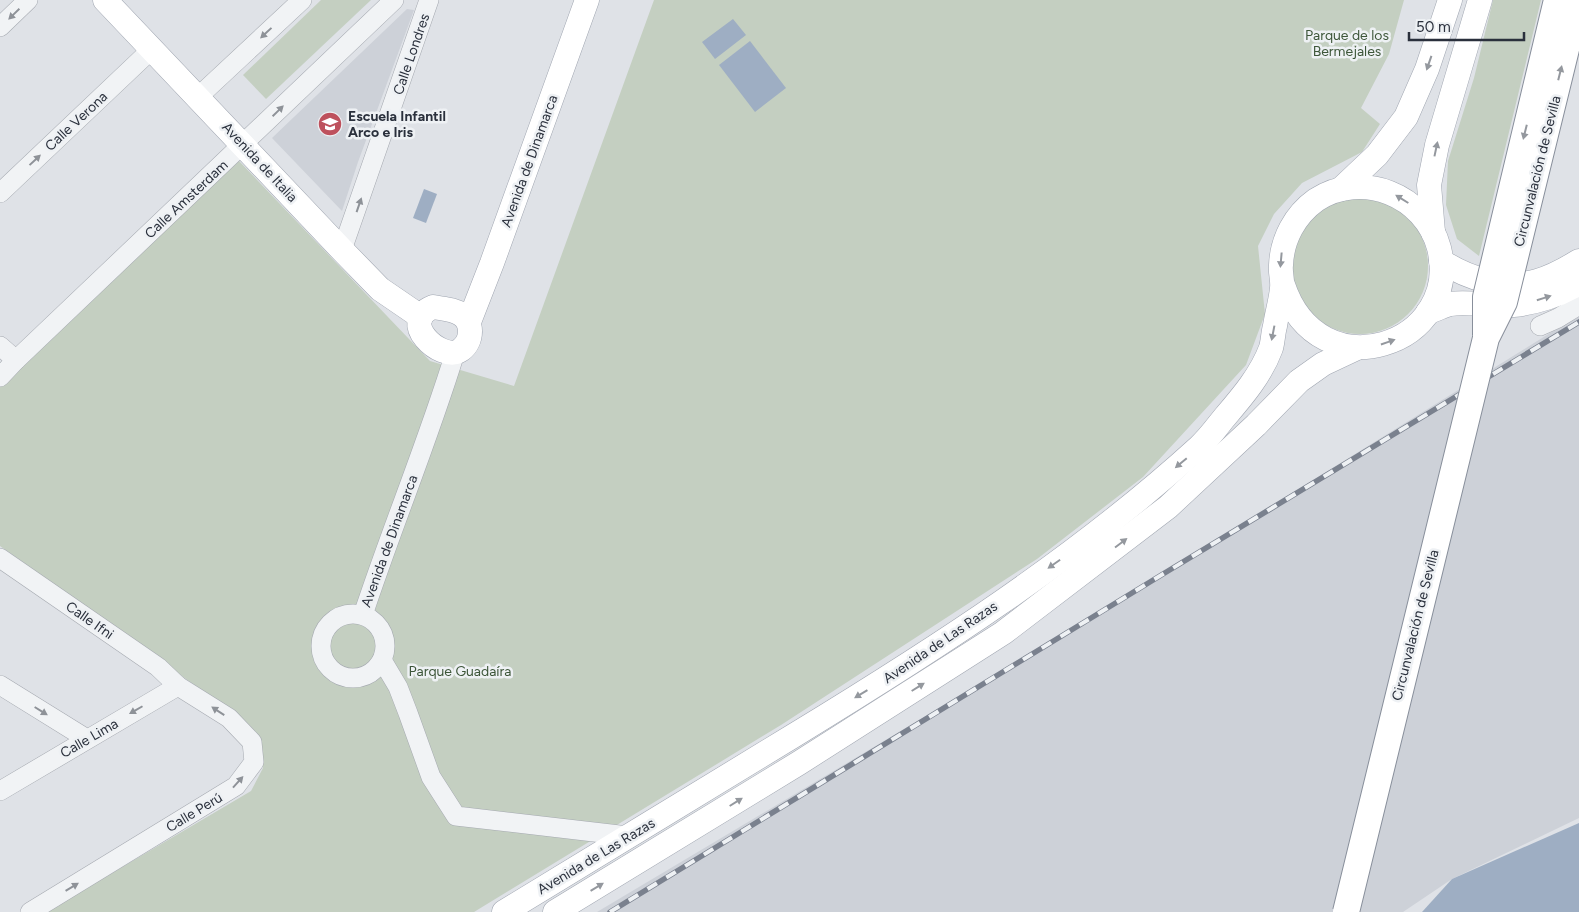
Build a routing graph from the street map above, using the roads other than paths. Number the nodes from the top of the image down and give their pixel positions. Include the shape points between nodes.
1 (28, 0) edge
2 (105, 0) edge
3 (302, 0) edge
4 (394, 0) edge
5 (429, 0) edge
6 (588, 0) edge
7 (1450, 0) edge
8 (1480, 0) edge
9 (1557, 0) edge
10 (1578, 0) edge
11 (0, 27) edge
12 (152, 50) junction
13 (198, 97) junction
14 (243, 144) junction
15 (1341, 190) junction
16 (0, 194) edge
17 (1432, 232) junction
18 (342, 250) junction
19 (1441, 261) junction
20 (1579, 261) edge
21 (1579, 283) edge
22 (1283, 285) junction
23 (1579, 305) edge
24 (1428, 312) junction
25 (421, 317) junction
26 (468, 322) junction
27 (1540, 326) dead end
28 (1486, 338) junction
29 (0, 346) edge
30 (1358, 348) junction
31 (455, 353) junction
32 (16, 360) junction
33 (0, 377) edge
34 (0, 558) edge
35 (363, 615) junction
36 (382, 660) junction
37 (0, 685) edge
38 (178, 686) junction
39 (87, 739) junction
40 (0, 791) edge
41 (628, 836) junction
42 (30, 912) edge
43 (504, 912) edge
44 (555, 912) edge
45 (1346, 912) edge

1 -> 11 street
2 - 12 main road, Avenida de Italia
3 -> 13 street
14 -> 4 street, Calle Amsterdam
18 -> 5 street, Calle Londres
6 - 26 main road, Avenida de Dinamarca
7 -> 15 main road via 1427,69 1406,117 1377,155
17 -> 8 main road via 1429,185 1436,145
9 -> 28 highway, Circunvalación de Sevilla, bridge via 1486,298
28 -> 10 highway, Circunvalación de Sevilla, bridge via 1504,302
12 - 13 main road, Avenida de Italia
16 -> 12 street, Calle Verona
13 - 14 main road, Avenida de Italia
14 - 18 main road, Avenida de Italia
14 - 32 street, Calle Amsterdam
17 -> 15 main road via 1426,220 1394,194 1368,187
15 -> 22 main road via 1318,199 1292,225 1281,260
17 - 19 main road
18 - 25 main road, Avenida de Italia via 380,289
19 - 20 main road via 1470,277 1509,284 1536,281
19 - 24 main road via 1438,288
24 -> 21 main road via 1449,304 1512,305 1530,302
22 - 30 main road via 1288,302 1310,329 1324,339
22 -> 41 main road, Avenida de Las Razas via 1270,348 1250,387 1202,444 1095,535 981,616 868,690
23 - 27 street
30 -> 24 main road via 1397,339
25 - 26 main road via 433,307 452,310
25 - 31 main road via 421,332 431,344
26 - 31 main road via 468,341
28 - 45 highway, Circunvalación de Sevilla, bridge
29 - 32 street
44 -> 30 main road, Avenida de Las Razas via 799,763 1002,633 1168,507 1299,381 1323,364
31 - 35 street, Avenida de Dinamarca
32 - 33 street, Calle Amsterdam
34 - 38 street, Calle Ifni via 158,667
35 - 36 street via 380,628 385,649
35 - 36 street via 344,615 328,626 322,644 326,662 332,670 350,678 369,674
36 - 41 street via 398,687 431,777 456,816
37 -> 39 street
38 -> 39 street, Calle Lima
42 -> 38 street, Calle Perú via 236,786 254,762 252,742 229,718
39 - 40 street, Calle Lima
41 - 43 main road, Avenida de Las Razas

